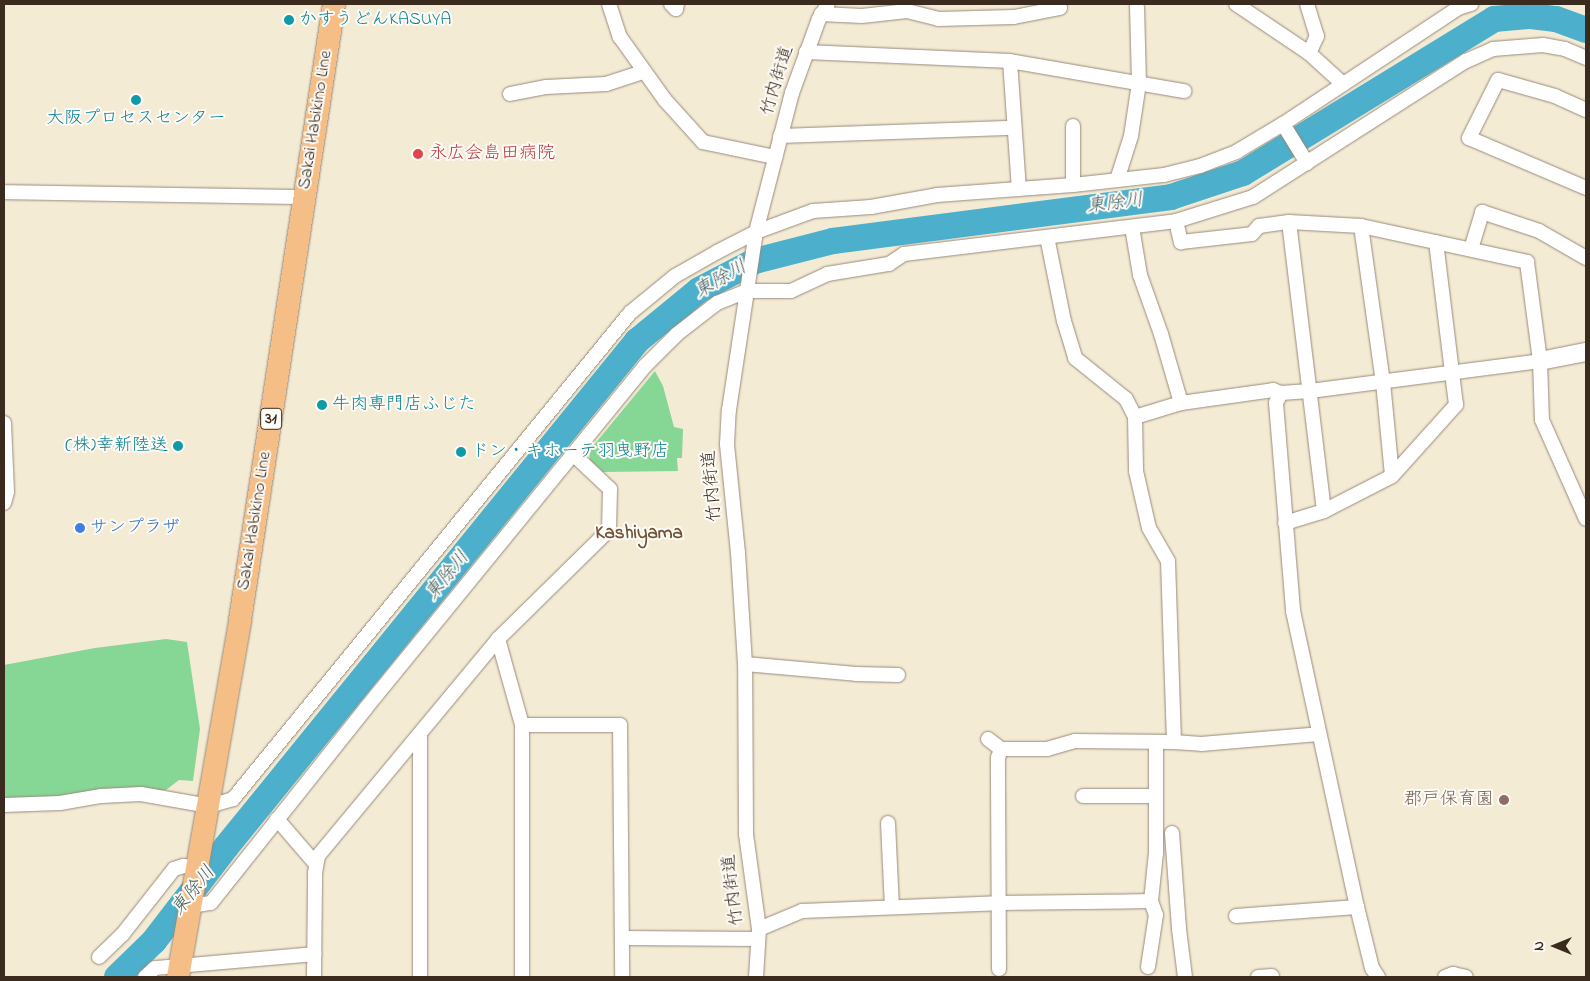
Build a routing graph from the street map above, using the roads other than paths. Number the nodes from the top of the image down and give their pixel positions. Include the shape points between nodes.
1 (334, 4) edge
2 (609, 4) edge
3 (670, 4) edge
4 (677, 4) edge
5 (1236, 4) edge
6 (1306, 4) edge
7 (1471, 4) edge
8 (1137, 7) dead end
9 (1060, 8) dead end
10 (825, 9) edge
11 (930, 11) edge
12 (806, 52) junction
13 (1309, 53) junction
14 (1586, 58) edge
15 (1010, 61) junction
16 (644, 72) junction
17 (1139, 83) junction
18 (1343, 84) junction
19 (1184, 91) dead end
20 (510, 94) dead end
21 (1586, 110) edge
22 (1073, 126) dead end
23 (1284, 127) junction
24 (1014, 128) junction
25 (780, 136) junction
26 (775, 157) junction
27 (1305, 160) junction
28 (1117, 180) junction
29 (1073, 185) junction
30 (1586, 188) edge
31 (1020, 189) junction
32 (4, 192) edge
33 (304, 197) junction
34 (1176, 221) junction
35 (1289, 222) junction
36 (1361, 226) junction
37 (1132, 227) junction
38 (755, 236) junction
39 (1047, 237) junction
40 (1436, 242) junction
41 (1471, 249) junction
42 (1586, 258) edge
43 (747, 286) junction
44 (1586, 352) edge
45 (1540, 361) junction
46 (1452, 374) junction
47 (1383, 382) junction
48 (1310, 391) junction
49 (1281, 393) junction
50 (1181, 403) junction
51 (1135, 417) junction
52 (4, 423) edge
53 (574, 454) junction
54 (1392, 476) junction
55 (5, 496) edge
56 (1324, 511) junction
57 (1586, 519) edge
58 (1285, 523) junction
59 (498, 639) junction
60 (745, 664) junction
61 (898, 675) dead end
62 (522, 725) junction
63 (1319, 734) junction
64 (420, 736) junction
65 (988, 739) dead end
66 (1156, 742) junction
67 (1174, 742) junction
68 (1001, 749) junction
69 (1083, 796) dead end
70 (1155, 796) junction
71 (4, 805) edge
72 (209, 806) junction
73 (277, 818) junction
74 (888, 823) dead end
75 (1172, 833) dead end
76 (315, 864) junction
77 (191, 866) junction
78 (1151, 901) junction
79 (997, 903) junction
80 (892, 907) junction
81 (1357, 907) junction
82 (195, 911) junction
83 (1236, 916) dead end
84 (758, 934) junction
85 (622, 938) junction
86 (314, 954) junction
87 (99, 958) dead end
88 (1148, 967) dead end
89 (999, 969) dead end
90 (179, 971) edge
91 (145, 977) edge
92 (314, 977) edge
93 (420, 977) edge
94 (522, 977) edge
95 (622, 977) edge
96 (756, 977) edge
97 (1185, 977) edge
98 (1378, 977) edge
99 (1445, 977) edge
100 (1466, 977) edge

1 - 33 main road, Sakai Habikino Line / 31
2 - 16 street via 620,37
3 - 4 street via 676,9
5 - 13 street
6 - 13 street via 1317,36
7 - 18 street via 1458,8
8 - 17 street
9 - 11 street via 1014,17
10 - 11 street via 862,16
10 - 12 street, 竹内街道
12 - 15 street
12 - 25 street, 竹内街道
13 - 18 street
14 - 27 street via 1565,49 1543,45 1493,49 1466,61
15 - 17 street
15 - 24 street
16 - 20 street via 606,84 546,87
16 - 26 street via 703,142
17 - 19 street
17 - 28 street via 1131,136
18 - 23 street
21 - 30 street via 1555,96 1498,80 1469,138
22 - 29 street
23 - 27 street
23 - 28 street via 1200,166 1164,175
24 - 25 street
24 - 31 street
25 - 26 street, 竹内街道
26 - 38 street, 竹内街道
27 - 34 street via 1253,197
28 - 29 street
29 - 31 street
31 - 38 street via 938,195 871,207 813,211
32 - 33 street
33 - 72 main road, Sakai Habikino Line / 31 via 242,611
34 - 35 street via 1181,242 1252,234 1259,226
34 - 37 street
35 - 36 street
35 - 48 street
36 - 40 street
36 - 47 street
37 - 39 street
37 - 50 street via 1140,275
38 - 43 street, 竹内街道
38 - 72 street via 675,276 630,313 233,799
39 - 43 street via 904,254 889,264 827,274 791,291
39 - 51 street via 1075,358 1126,400
40 - 41 street
40 - 46 street
41 - 42 street via 1482,212 1539,231
41 - 45 street via 1527,262
43 - 53 street via 717,303 677,334 645,366
43 - 60 street, 竹内街道 via 727,444
44 - 45 street
45 - 46 street
45 - 57 street via 1542,420
46 - 47 street
46 - 54 street via 1456,405
47 - 48 street
47 - 54 street
48 - 49 street
48 - 56 street
49 - 50 street via 1273,390
49 - 58 street via 1276,403
50 - 51 street
51 - 67 street via 1136,471 1149,528 1168,561
52 - 55 street
53 - 59 street via 610,489 609,530
53 - 73 street
54 - 56 street
56 - 58 street
58 - 63 street via 1293,611
59 - 62 street
59 - 64 street
60 - 61 street
60 - 84 street, 竹内街道 via 746,834
62 - 85 street via 620,725
62 - 94 street
63 - 67 street via 1201,744
63 - 81 street
64 - 76 street via 318,856
64 - 93 street
65 - 68 street
66 - 67 street
66 - 68 street via 1075,741 1047,749
66 - 70 street
68 - 79 street via 998,758
69 - 70 street
70 - 78 street via 1156,852
71 - 72 street via 141,794
72 - 77 main road, Sakai Habikino Line / 31 via 204,834
73 - 76 street
73 - 82 street via 211,903
74 - 80 street
75 - 97 street via 1178,929
76 - 86 street
77 - 82 main road, Sakai Habikino Line / 31
77 - 87 street via 174,868 122,935
78 - 79 street
78 - 88 street via 1156,915
79 - 80 street
79 - 89 street
80 - 84 street via 802,911
81 - 83 street
81 - 98 street via 1372,968
82 - 90 main road, Sakai Habikino Line / 31
84 - 85 street
84 - 96 street, 竹内街道
85 - 95 street
86 - 90 street
86 - 92 street
90 - 91 street via 155,968
99 - 100 street via 1453,974

